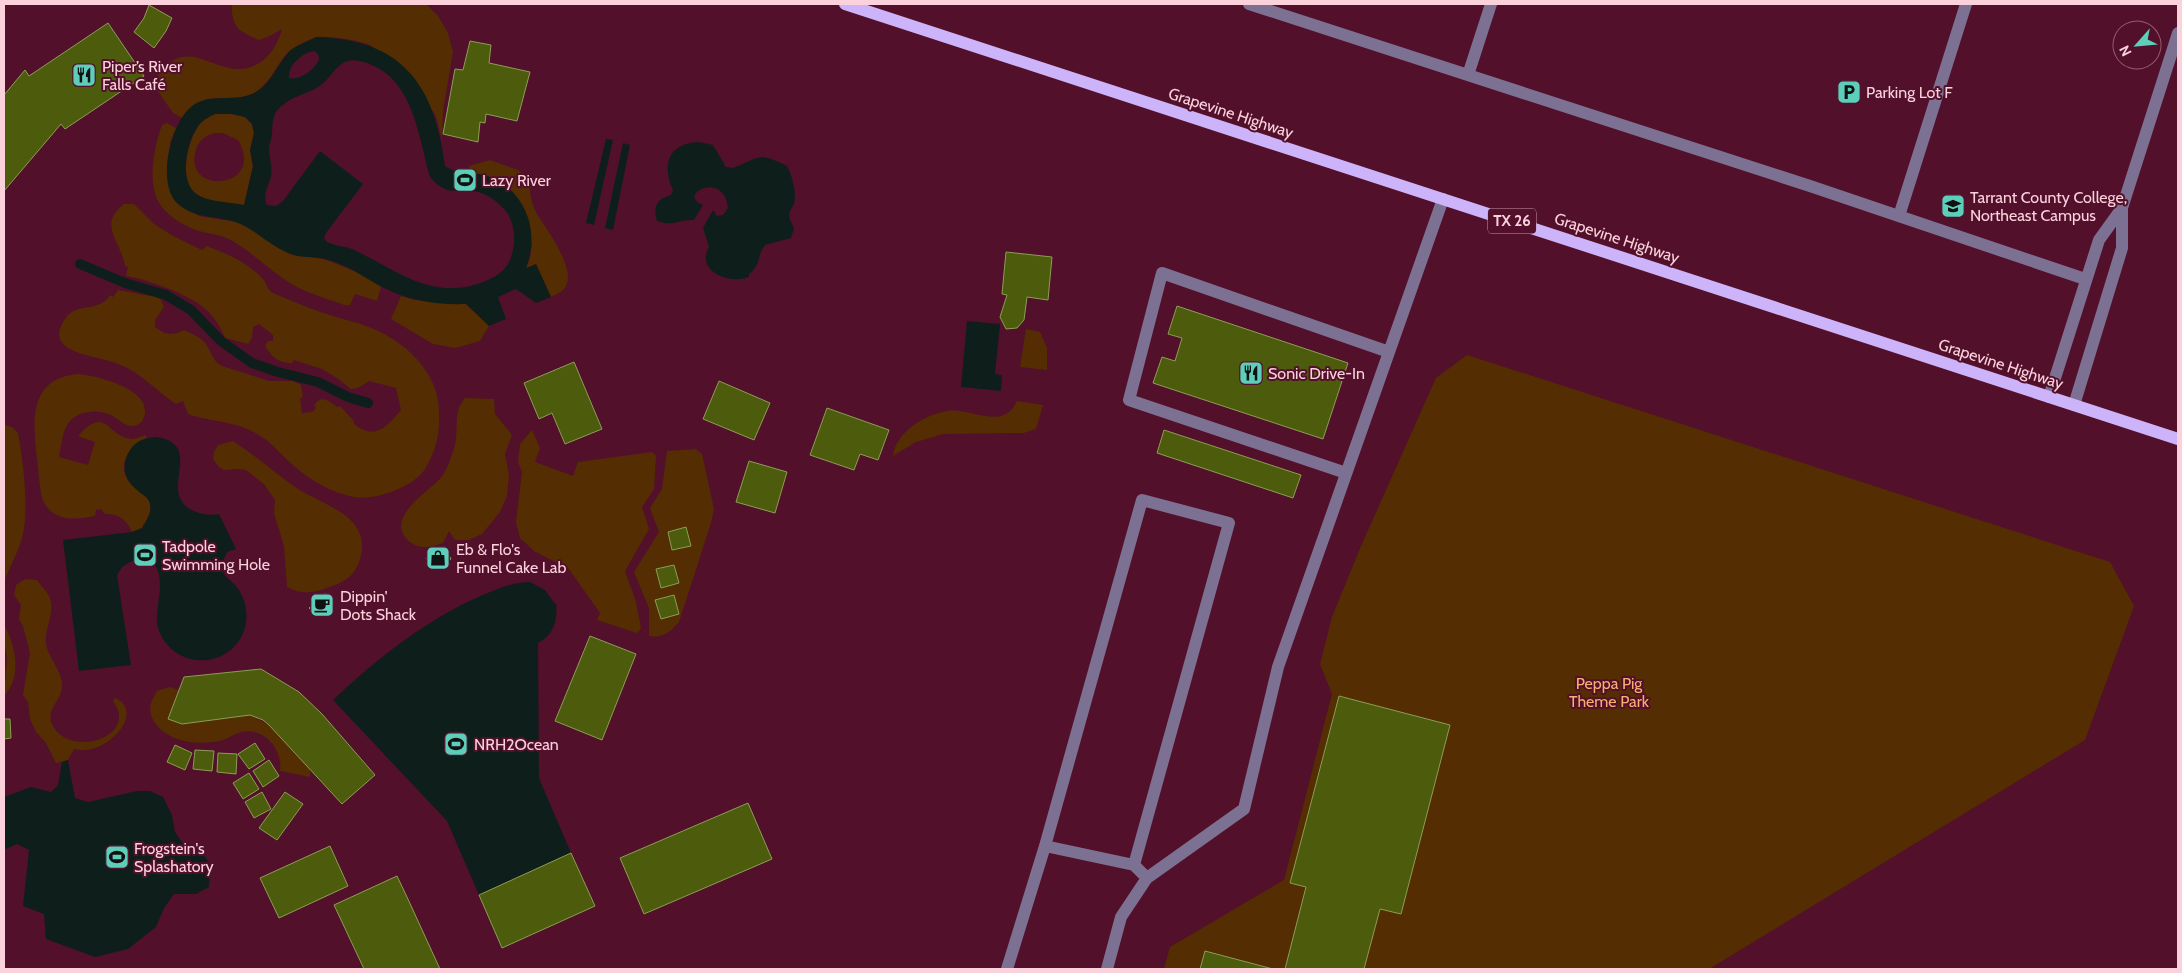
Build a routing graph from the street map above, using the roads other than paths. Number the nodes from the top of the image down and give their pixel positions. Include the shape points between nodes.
1 (845, 4) edge
2 (1249, 4) edge
3 (1491, 4) edge
4 (1966, 4) edge
5 (2178, 33) edge
6 (1468, 75) junction
7 (1443, 199) junction
8 (2122, 208) junction
9 (1899, 216) junction
10 (2085, 279) junction
11 (1389, 352) junction
12 (2049, 397) junction
13 (2074, 405) junction
14 (2178, 439) edge
15 (1346, 473) junction
16 (1045, 846) junction
17 (1134, 865) junction
18 (1147, 878) junction
19 (1007, 969) edge
20 (1107, 969) edge

1 - 7 main road, Grapevine Highway / TX 26
2 - 6 street
3 - 6 street
4 - 9 street
5 - 8 street
6 - 9 street
7 - 11 street
7 - 12 main road, Grapevine Highway / TX 26
8 - 10 street via 2099,240
8 - 13 street via 2122,248
9 - 10 street
10 - 12 street
11 - 15 street
11 - 15 street via 1162,273 1129,400
12 - 13 main road, Grapevine Highway / TX 26
13 - 14 main road, Grapevine Highway / TX 26
15 - 18 street via 1278,666 1244,809
16 - 17 street
16 - 17 street via 1142,500 1229,523
16 - 19 street
17 - 18 street
18 - 20 street via 1121,917

